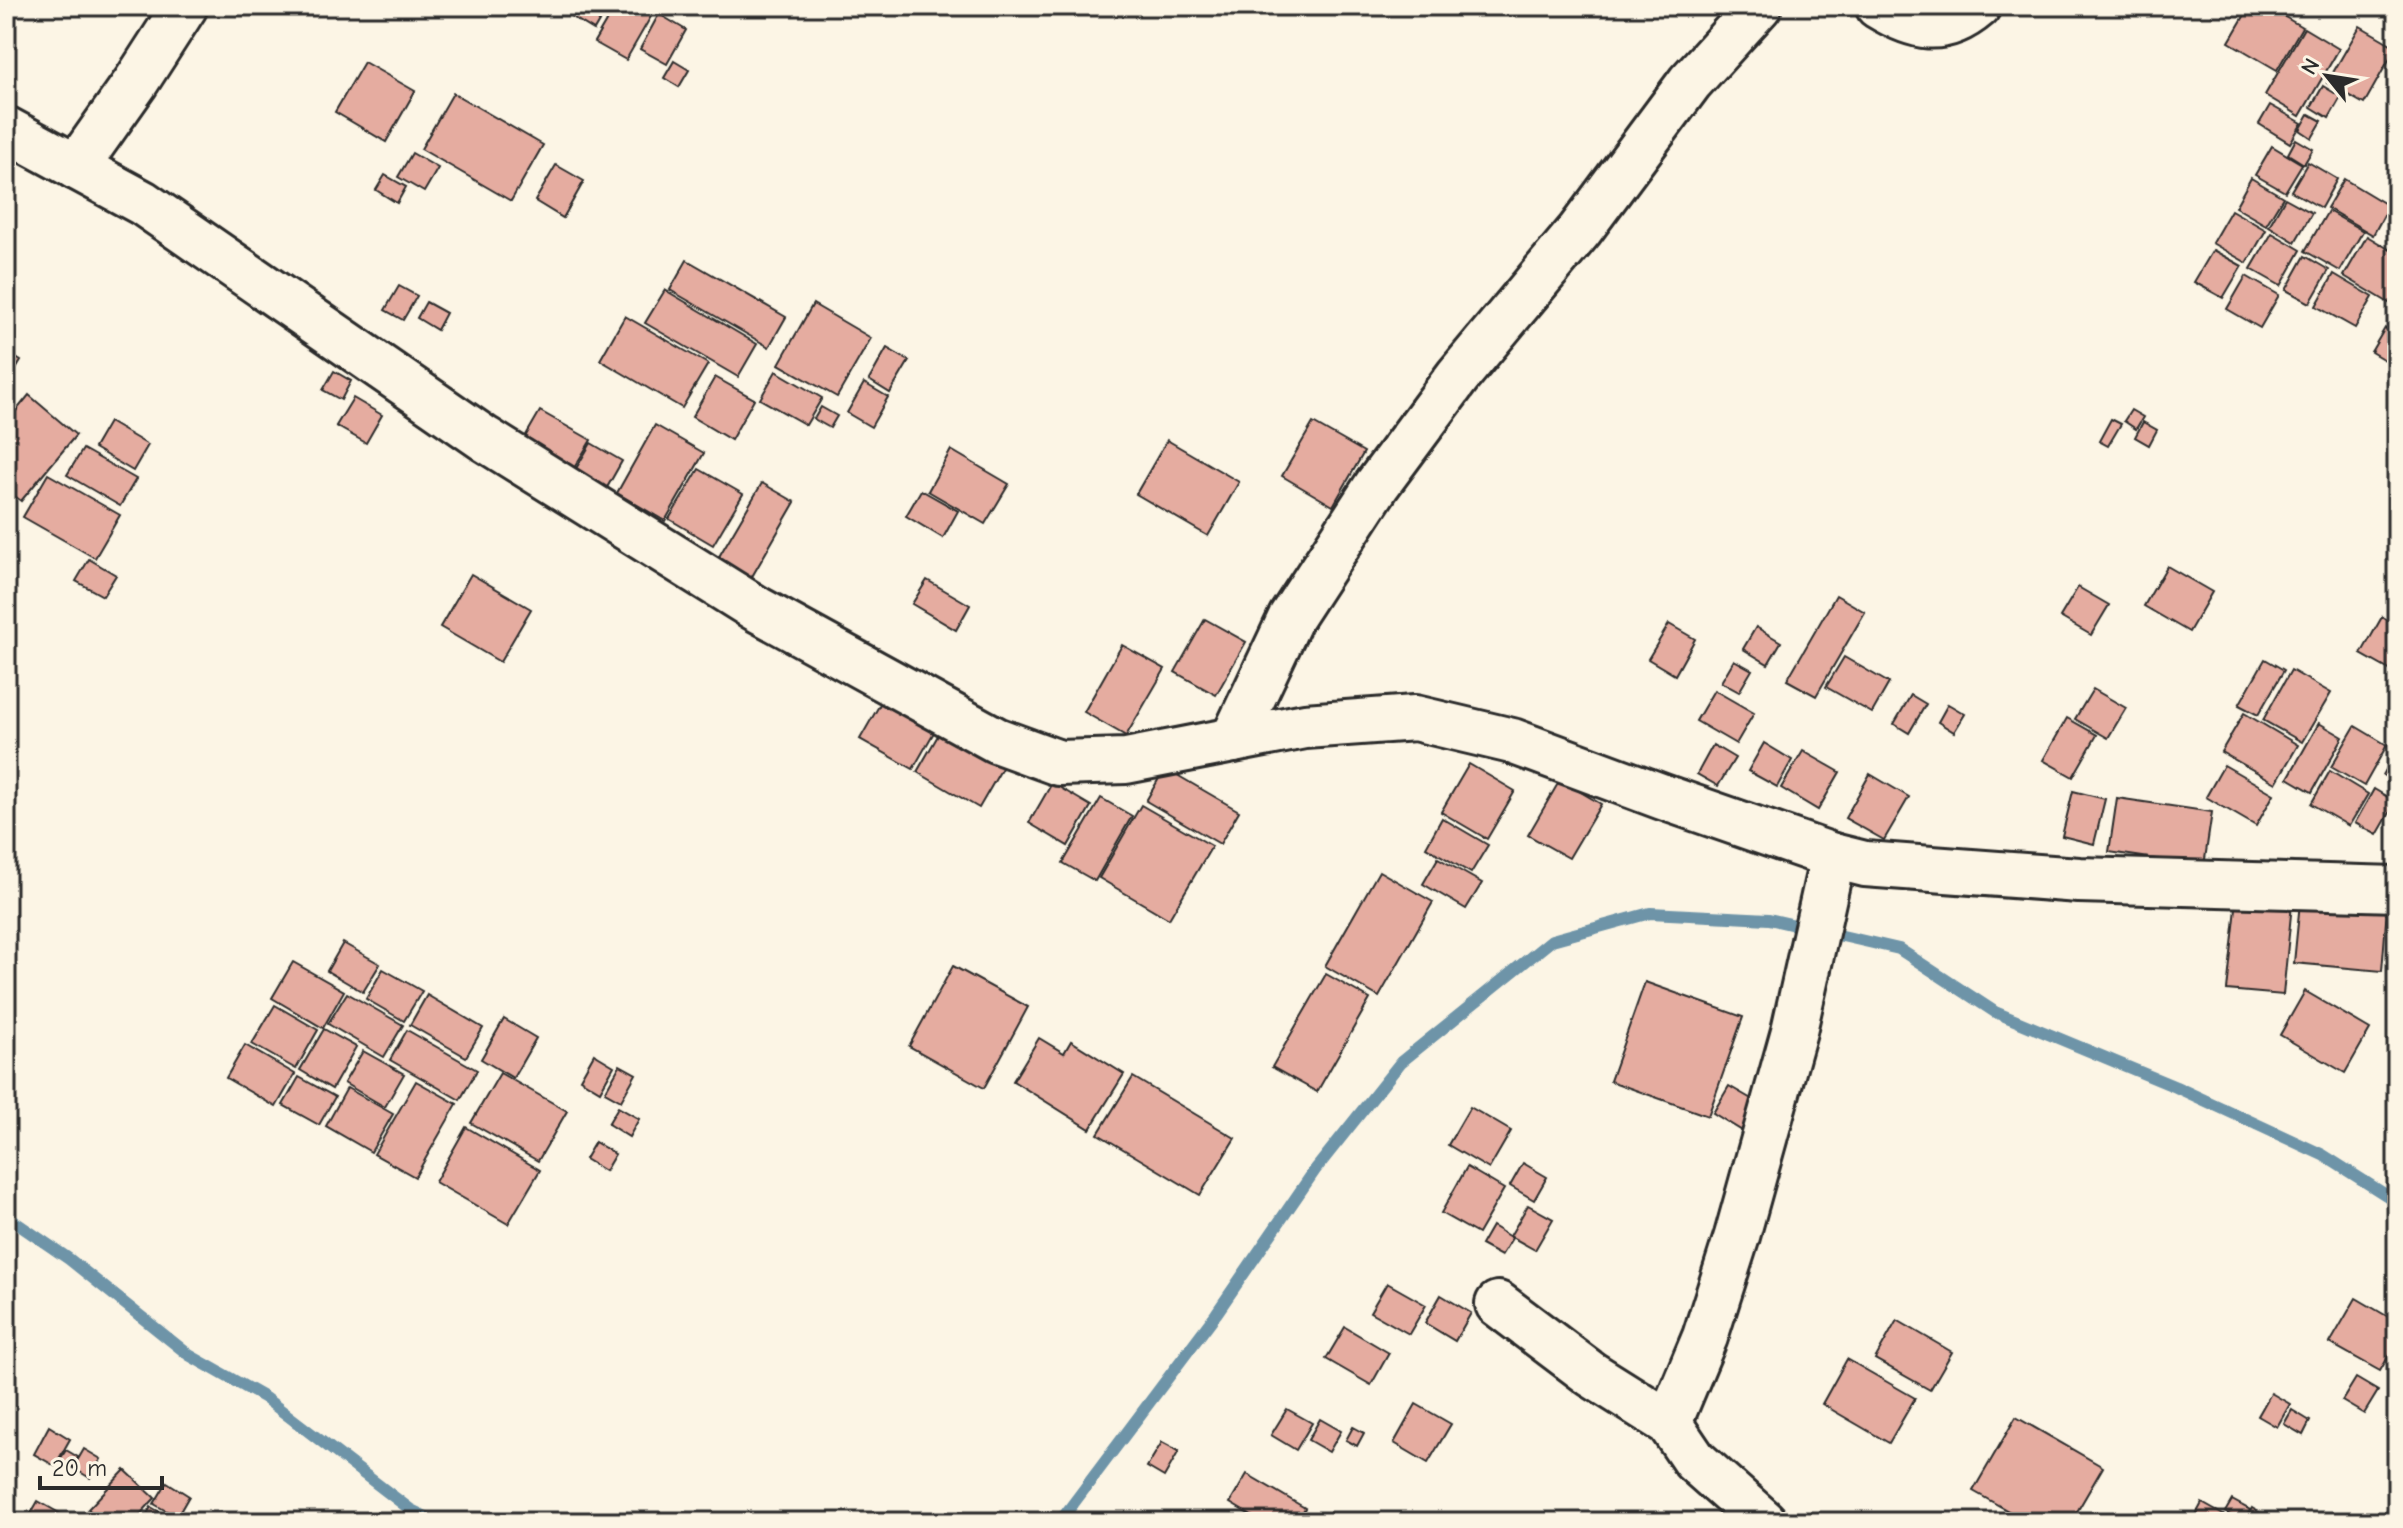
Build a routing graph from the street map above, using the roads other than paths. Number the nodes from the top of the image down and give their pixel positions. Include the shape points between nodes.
1 (185, 6) edge
2 (1759, 6) edge
3 (1878, 6) edge
4 (1978, 6) edge
5 (6, 129) edge
6 (76, 167) junction
7 (1233, 740) junction
8 (1830, 871) junction
9 (2397, 889) edge
10 (1498, 1304) dead end
11 (1669, 1423) junction
12 (1764, 1522) edge

1 - 6 street
2 - 7 street via 1690,82 1377,485 1291,617
3 - 4 street via 1905,22 1942,27
5 - 6 street
6 - 7 street via 143,203 485,439 757,609 996,740 1059,763 1126,761
7 - 8 street via 1305,726 1415,718 1512,741
8 - 9 street via 1865,864 2079,880
8 - 11 street via 1794,1031 1737,1236 1705,1337
10 - 11 street via 1591,1374
11 - 12 street via 1694,1460

